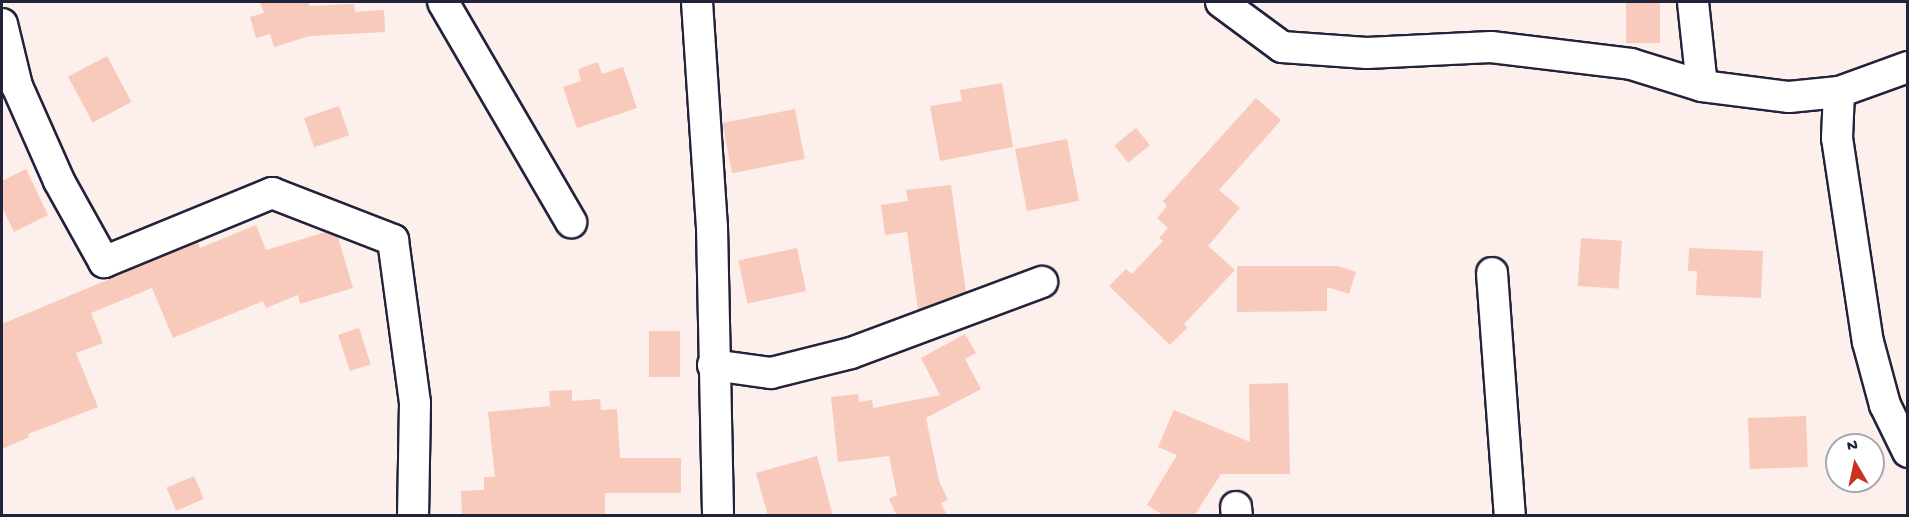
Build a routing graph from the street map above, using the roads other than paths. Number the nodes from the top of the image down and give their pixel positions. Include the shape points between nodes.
1 (443, 2) edge
2 (697, 2) edge
3 (1221, 2) edge
4 (1693, 2) edge
5 (2, 24) edge
6 (1908, 67) edge
7 (1702, 86) junction
8 (1839, 92) junction
9 (572, 222) dead end
10 (1492, 273) dead end
11 (1042, 282) dead end
12 (713, 365) junction
13 (1908, 452) edge
14 (413, 516) edge
15 (718, 516) edge
16 (1510, 516) edge

1 - 9 street
2 - 12 street via 712,226
3 - 7 street via 1282,47 1367,53 1491,47 1631,64
4 - 7 street
5 - 14 street via 17,86 59,181 104,262 272,193 393,240 415,404
6 - 8 street
7 - 8 street via 1789,97
8 - 13 street via 1837,138 1868,342 1885,405
10 - 16 street
11 - 12 street via 851,353 771,374
12 - 15 street

